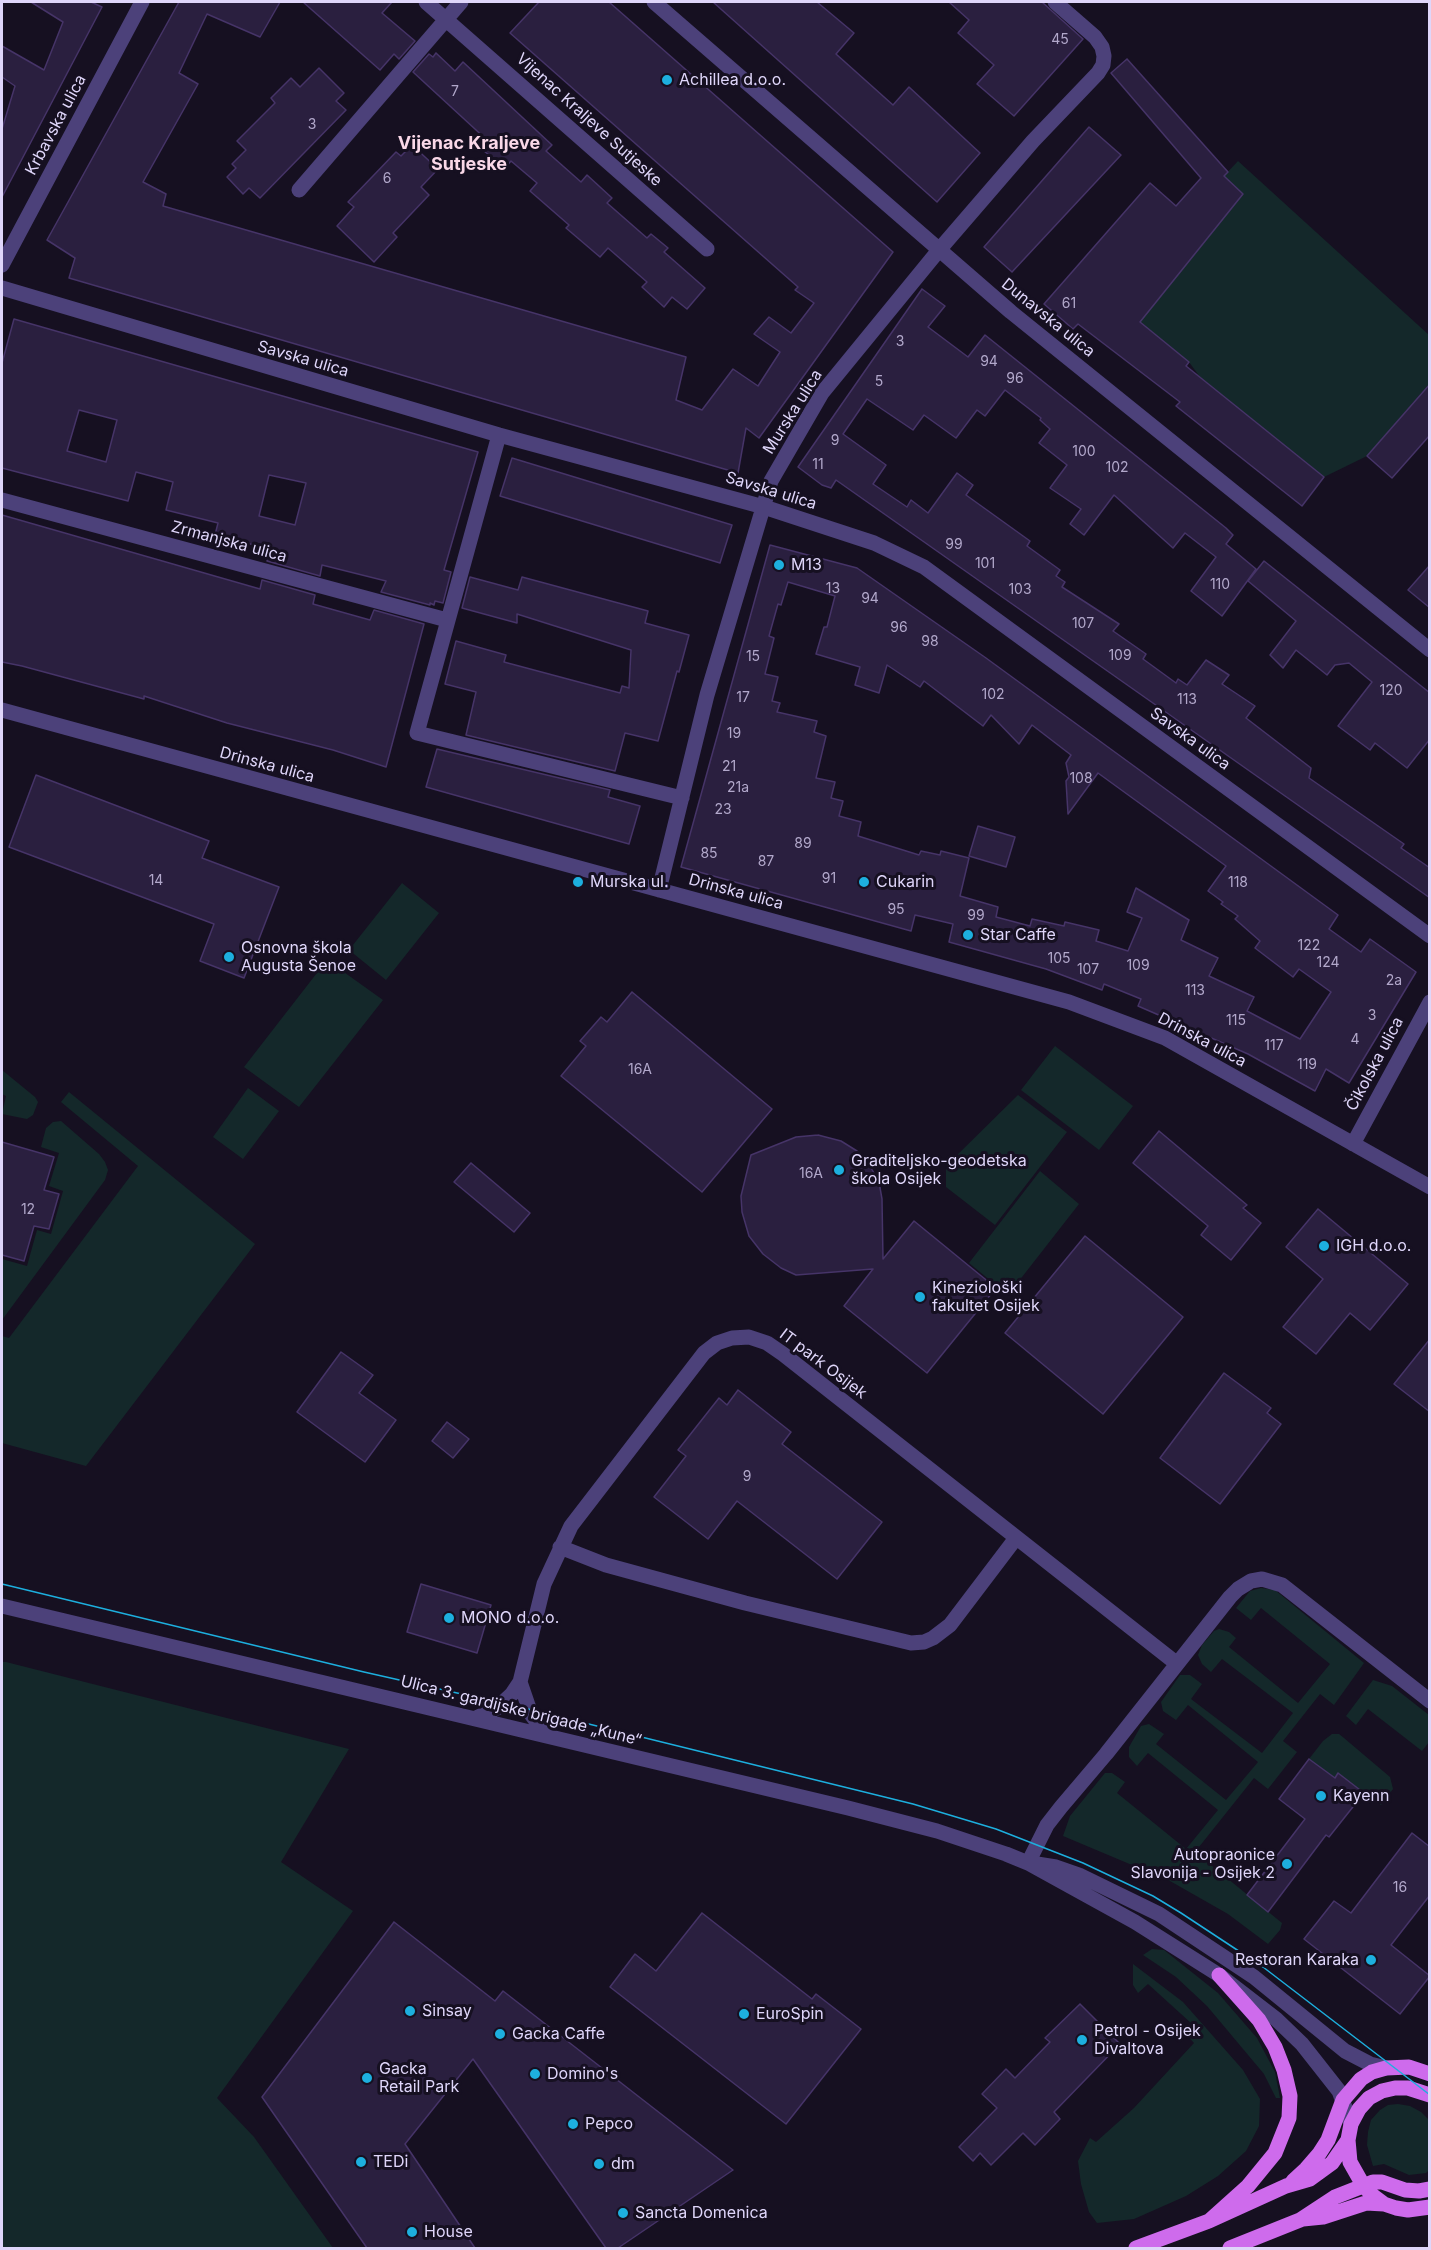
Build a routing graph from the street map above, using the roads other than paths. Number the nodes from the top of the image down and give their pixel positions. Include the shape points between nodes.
1 (142, 2) edge
2 (426, 2) edge
3 (461, 2) edge
4 (654, 2) edge
5 (1055, 2) edge
6 (447, 18) junction
7 (299, 190) dead end
8 (707, 249) dead end
9 (939, 250) junction
10 (2, 265) edge
11 (2, 288) edge
12 (499, 435) junction
13 (2, 500) edge
14 (764, 507) junction
15 (447, 620) junction
16 (1430, 650) edge
17 (2, 710) edge
18 (682, 798) junction
19 (659, 890) junction
20 (1430, 936) edge
21 (1430, 1002) edge
22 (1353, 1144) junction
23 (1430, 1187) edge
24 (1016, 1538) junction
25 (560, 1547) junction
26 (2, 1606) edge
27 (1176, 1663) junction
28 (520, 1682) junction
29 (1430, 1701) edge
30 (476, 1718) junction
31 (547, 1736) junction
32 (1028, 1863) junction
33 (1219, 1975) junction
34 (1386, 2068) junction
35 (1430, 2074) edge
36 (1430, 2095) edge
37 (1343, 2100) junction
38 (1351, 2124) junction
39 (1348, 2140) junction
40 (1363, 2185) junction
41 (1286, 2186) junction
42 (1430, 2189) edge
43 (1384, 2204) junction
44 (1430, 2207) edge
45 (1300, 2220) junction
46 (1209, 2221) junction
47 (1136, 2248) edge
48 (1230, 2248) edge

1 - 10 street, Krbavska ulica
2 - 6 street, Vijenac Kraljeve Sutjeske
3 - 6 street
4 - 9 street, Dunavska ulica
5 - 9 street, Murska ulica via 1095,37 1102,47 1103,65
6 - 7 street
6 - 8 street, Vijenac Kraljeve Sutjeske
9 - 14 street, Murska ulica via 822,393 771,481
9 - 16 street, Dunavska ulica
11 - 12 street, Savska ulica
12 - 14 street, Savska ulica
12 - 15 street
13 - 15 street, Zrmanjska ulica
14 - 18 street, Murska ulica via 707,694
14 - 20 street, Savska ulica via 874,543 924,567
15 - 18 street via 417,733
17 - 19 street, Drinska ulica
18 - 19 street, Murska ulica
19 - 22 street, Drinska ulica via 1116,1018 1165,1038
21 - 22 street, Čikolska ulica
22 - 23 street, Drinska ulica
24 - 25 street via 950,1625 933,1638 911,1643 606,1565
24 - 25 street, IT park Osijek via 783,1354 749,1337 717,1343 704,1353 585,1507
24 - 27 street, IT park Osijek
25 - 28 street, IT park Osijek via 544,1584
26 - 30 street, Ulica 3. gardijske brigade „Kune“
27 - 29 street via 1238,1589 1262,1579 1282,1585
27 - 32 street via 1047,1825
28 - 30 street, IT park Osijek via 497,1708
28 - 31 street via 531,1714
30 - 31 street, Ulica 3. gardijske brigade „Kune“
31 - 32 street, Ulica 3. gardijske brigade „Kune“ via 937,1831
32 - 33 street, Ulica 3. gardijske brigade „Kune“ via 1160,1936
32 - 34 street, Ulica 3. gardijske brigade „Kune“ via 1080,1875 1159,1914 1254,1977 1346,2051
33 - 37 street, Ulica 3. gardijske brigade „Kune“ via 1302,2044 1330,2077
33 - 46 main road via 1259,2020 1275,2047 1290,2096 1289,2118 1275,2153 1248,2186
34 - 35 main road via 1409,2067
34 - 37 main road via 1361,2079
36 - 38 main road via 1408,2088 1382,2091 1369,2098
37 - 38 street, Ulica 3. gardijske brigade „Kune“
37 - 41 main road via 1319,2154
38 - 39 main road
39 - 40 main road via 1350,2162
39 - 41 main road via 1322,2172
40 - 42 main road via 1382,2182 1405,2190
40 - 43 main road
40 - 45 main road via 1335,2197
41 - 46 main road
43 - 44 main road via 1408,2210
43 - 45 main road via 1366,2203
45 - 48 main road
46 - 47 main road

